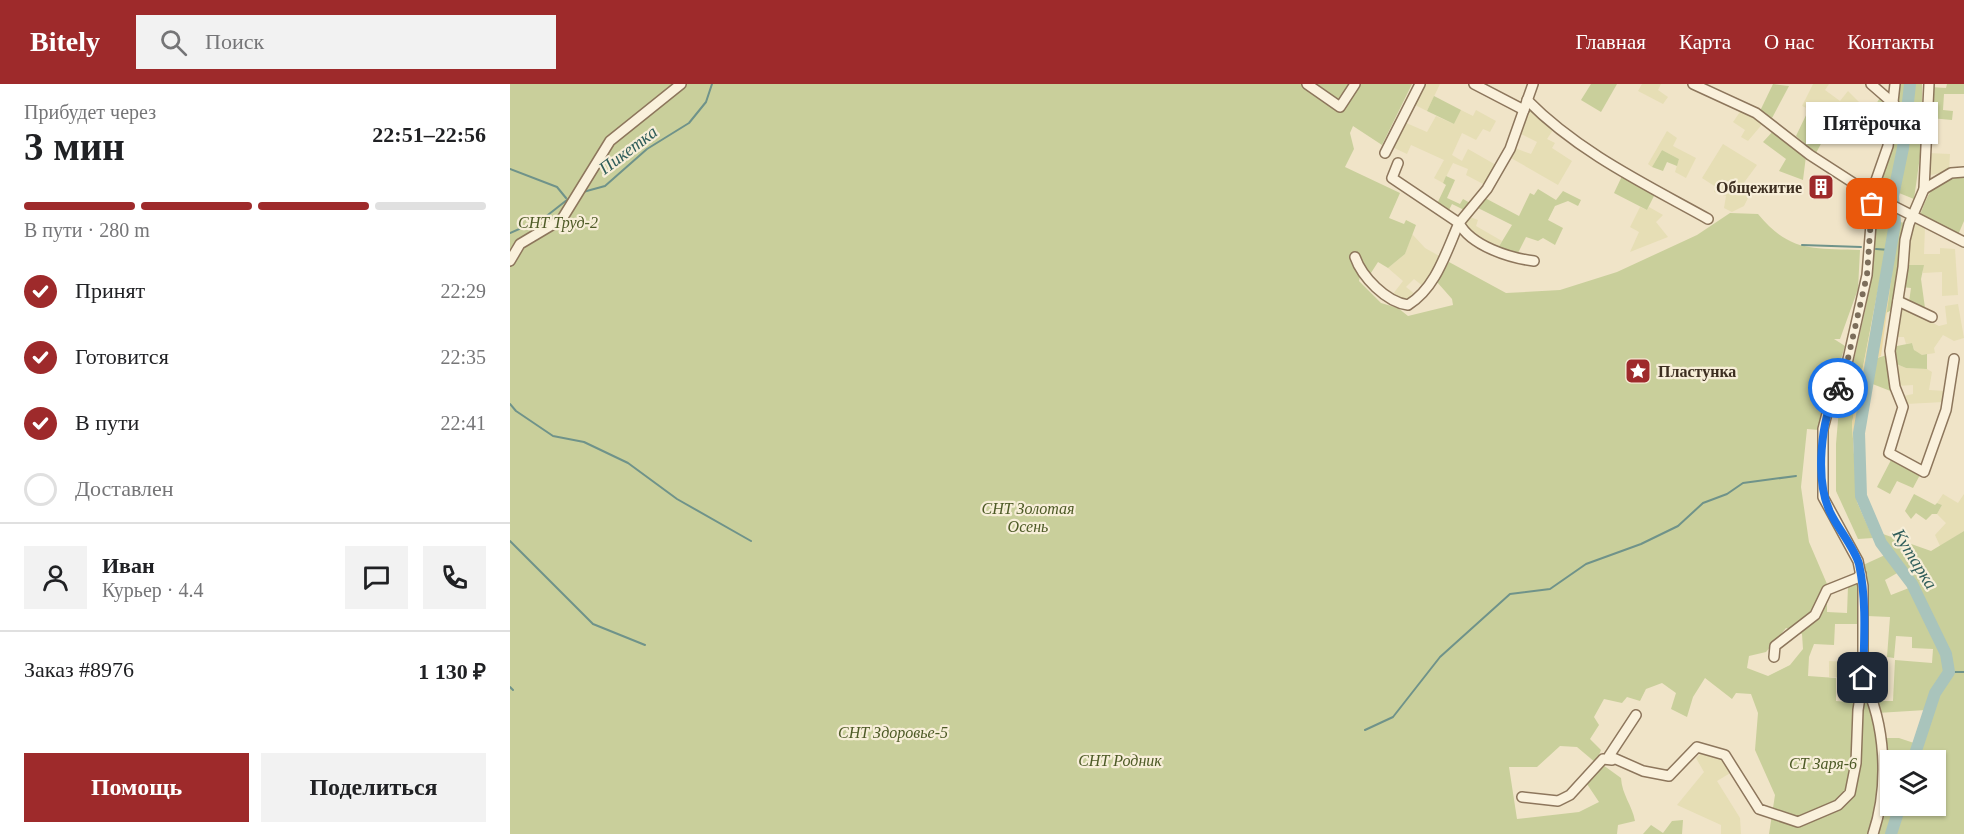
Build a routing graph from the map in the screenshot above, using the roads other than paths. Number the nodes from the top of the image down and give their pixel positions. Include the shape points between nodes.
1 (681, 84) edge
2 (1307, 84) edge
3 (1355, 84) edge
4 (1420, 84) edge
5 (1474, 84) edge
6 (1533, 84) edge
7 (1693, 84) edge
8 (1871, 84) edge
9 (1895, 84) edge
10 (1929, 84) edge
11 (1894, 104) junction
12 (1526, 105) junction
13 (1385, 153) dead end
14 (1398, 163) dead end
15 (1964, 172) edge
16 (1924, 189) junction
17 (1875, 196) junction
18 (1910, 214) junction
19 (1708, 219) dead end
20 (1459, 223) junction
21 (1964, 242) edge
22 (1355, 257) dead end
23 (510, 261) edge
24 (1534, 261) dead end
25 (1898, 301) junction
26 (1932, 317) dead end
27 (1954, 359) dead end
28 (1861, 574) junction
29 (1774, 657) dead end
30 (1863, 678) junction
31 (1636, 715) dead end
32 (1612, 760) junction
33 (1522, 797) dead end
34 (1873, 834) edge

1 - 23 street via 610,141 562,219 520,244
2 - 3 street via 1341,107
4 - 13 street
5 - 12 street
6 - 12 street
7 - 17 street via 1756,113 1810,156
8 - 11 street
9 - 11 street
10 - 16 street
11 - 17 street
12 - 19 street via 1595,155
12 - 20 street via 1510,149
14 - 20 street via 1392,178
15 - 16 street via 1951,173
16 - 18 street
17 - 18 street
17 - 28 street via 1867,275 1844,376 1823,429 1823,497 1858,561
18 - 21 street
18 - 25 street
20 - 22 street via 1431,284 1408,305 1379,289 1363,274
20 - 24 street via 1463,231 1503,256
25 - 26 street
25 - 27 street via 1890,351 1895,387 1903,407 1889,453 1924,472 1946,410
28 - 29 street via 1827,590 1815,615 1775,646
28 - 30 street
30 - 32 street via 1850,793 1838,805 1798,822 1759,809 1725,755 1717,751 1696,747 1670,776
30 - 34 street via 1873,698 1883,763
31 - 32 street via 1610,752
32 - 33 street via 1603,759 1570,795 1558,801

